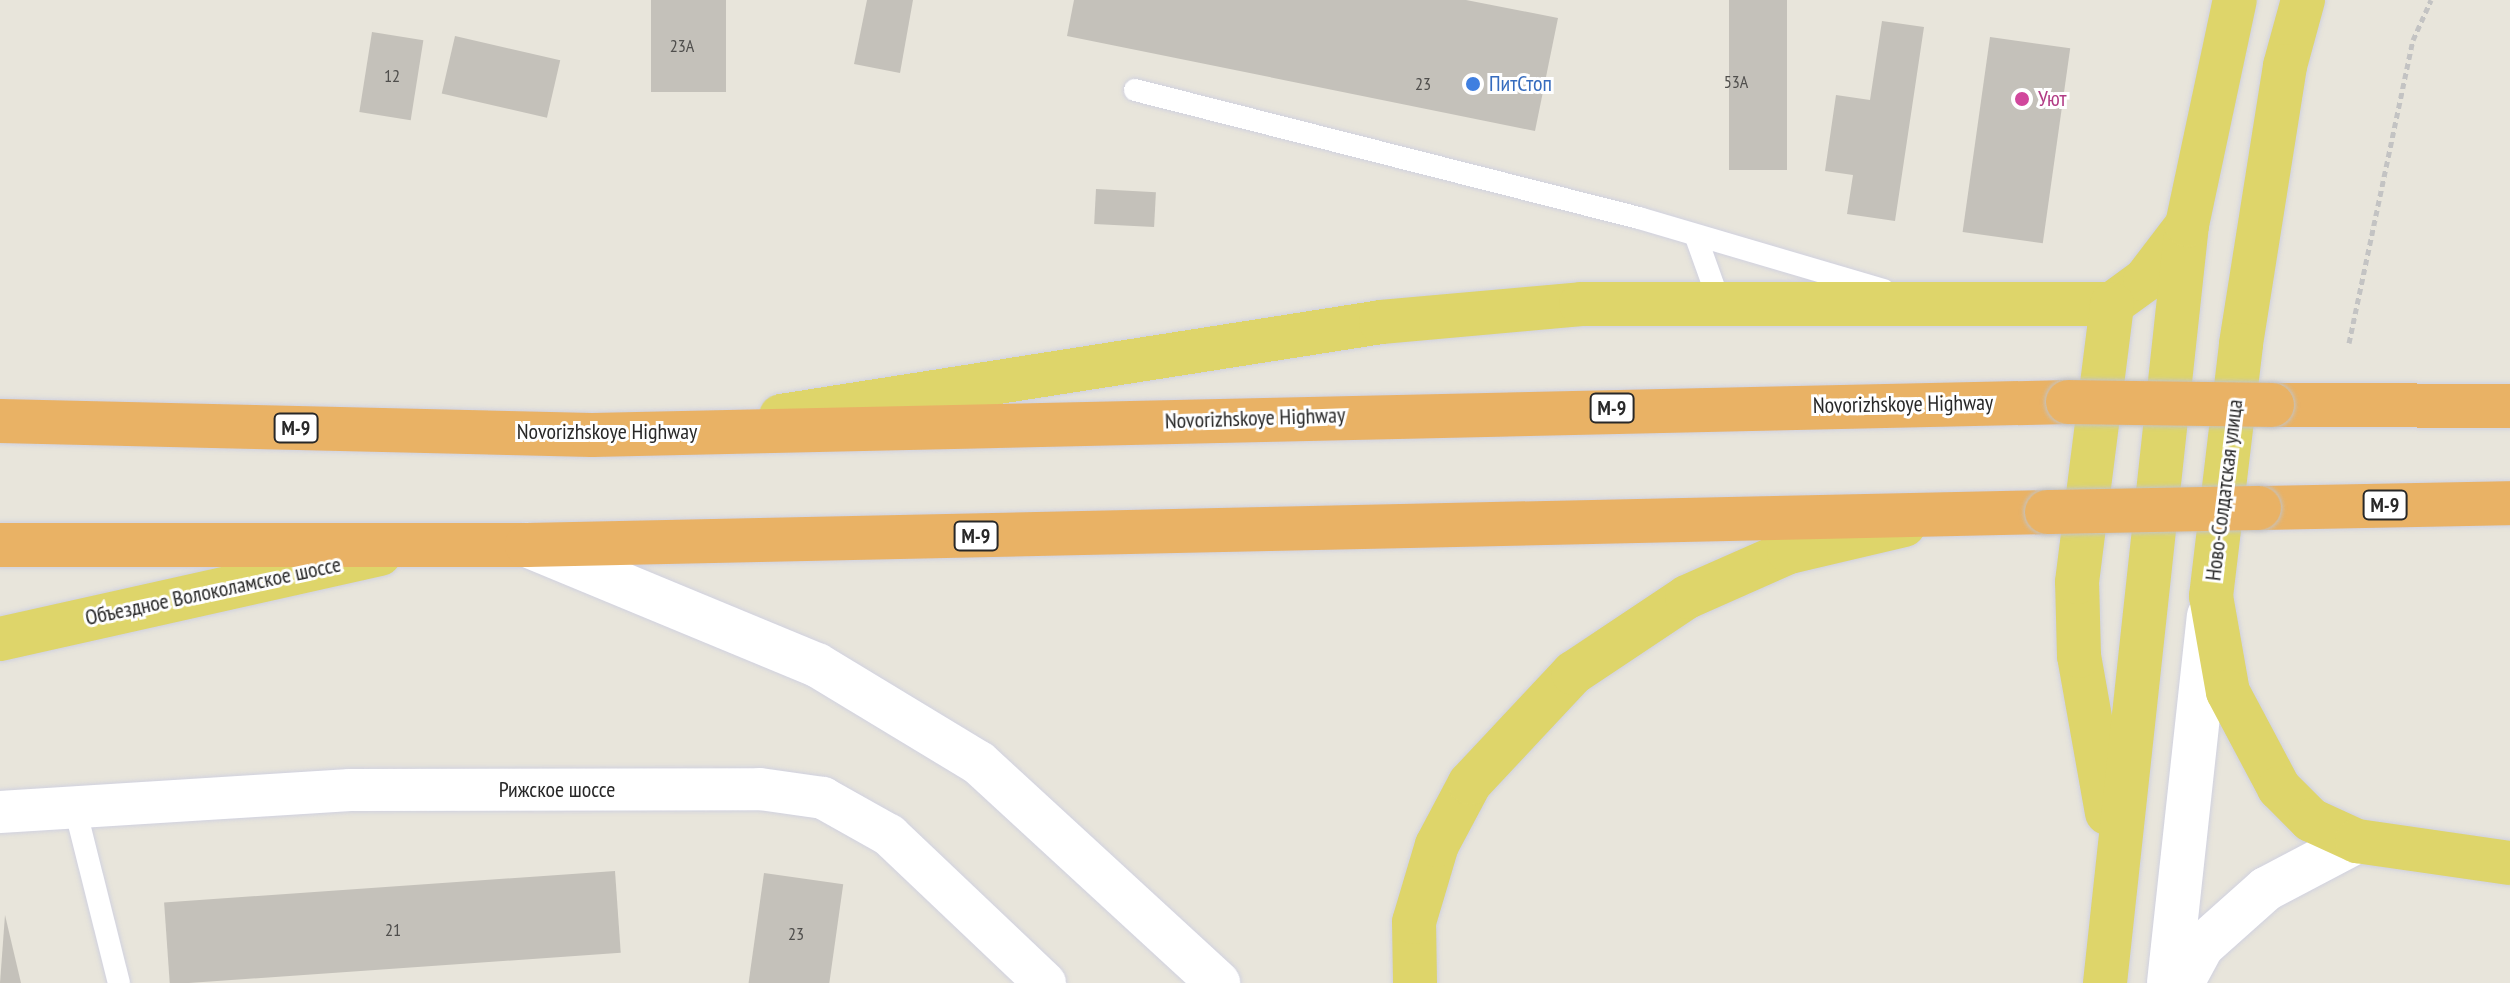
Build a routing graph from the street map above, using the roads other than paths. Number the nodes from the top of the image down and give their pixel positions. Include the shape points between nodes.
1 (2235, 0) edge
2 (2303, 0) edge
3 (1135, 90) dead end
4 (2187, 225) junction
5 (1696, 237) junction
6 (1720, 304) junction
7 (1935, 304) junction
8 (2112, 304) junction
9 (2510, 406) edge
10 (0, 421) edge
11 (592, 435) junction
12 (2510, 503) edge
13 (1950, 514) junction
14 (427, 544) junction
15 (0, 545) edge
16 (527, 545) junction
17 (2211, 596) junction
18 (0, 639) edge
19 (75, 808) junction
20 (0, 812) edge
21 (2357, 841) junction
22 (2116, 863) junction
23 (2510, 863) edge
24 (119, 983) edge
25 (1045, 983) edge
26 (1218, 983) edge
27 (1415, 983) edge
28 (2105, 983) edge
29 (2169, 983) edge
30 (2182, 983) edge

1 - 4 main road
2 - 17 main road, Ново-Солдатская улица via 2285,66 2241,345
3 - 5 lane
4 - 8 main road via 2145,280
4 - 22 main road
5 - 6 lane
5 - 7 lane
6 - 7 main road
6 - 11 main road via 1581,304 1381,322 788,416
7 - 8 main road
8 - 22 main road via 2077,582 2079,656
9 - 11 highway, Novorizhskoye Highway / М-9, bridge via 2068,402
10 - 11 highway, Novorizhskoye Highway / М-9
12 - 13 highway, М-9, bridge
13 - 16 highway, М-9
13 - 27 main road, М-9 via 1789,552 1687,597 1573,673 1470,783 1437,845 1414,922
14 - 15 highway, М-9
14 - 16 highway, М-9
14 - 18 main road, Объездное Волоколамское шоссе
16 - 26 main road, М-9 via 817,665 979,763
17 - 21 main road via 2228,692 2252,747 2311,820
17 - 29 main road, Ново-Солдатская улица
19 - 20 street, Рижское шоссе
19 - 24 lane
19 - 25 street, Рижское шоссе via 350,790 760,789 823,798 889,835
21 - 23 main road
21 - 30 main road via 2266,889 2202,946
22 - 28 main road

